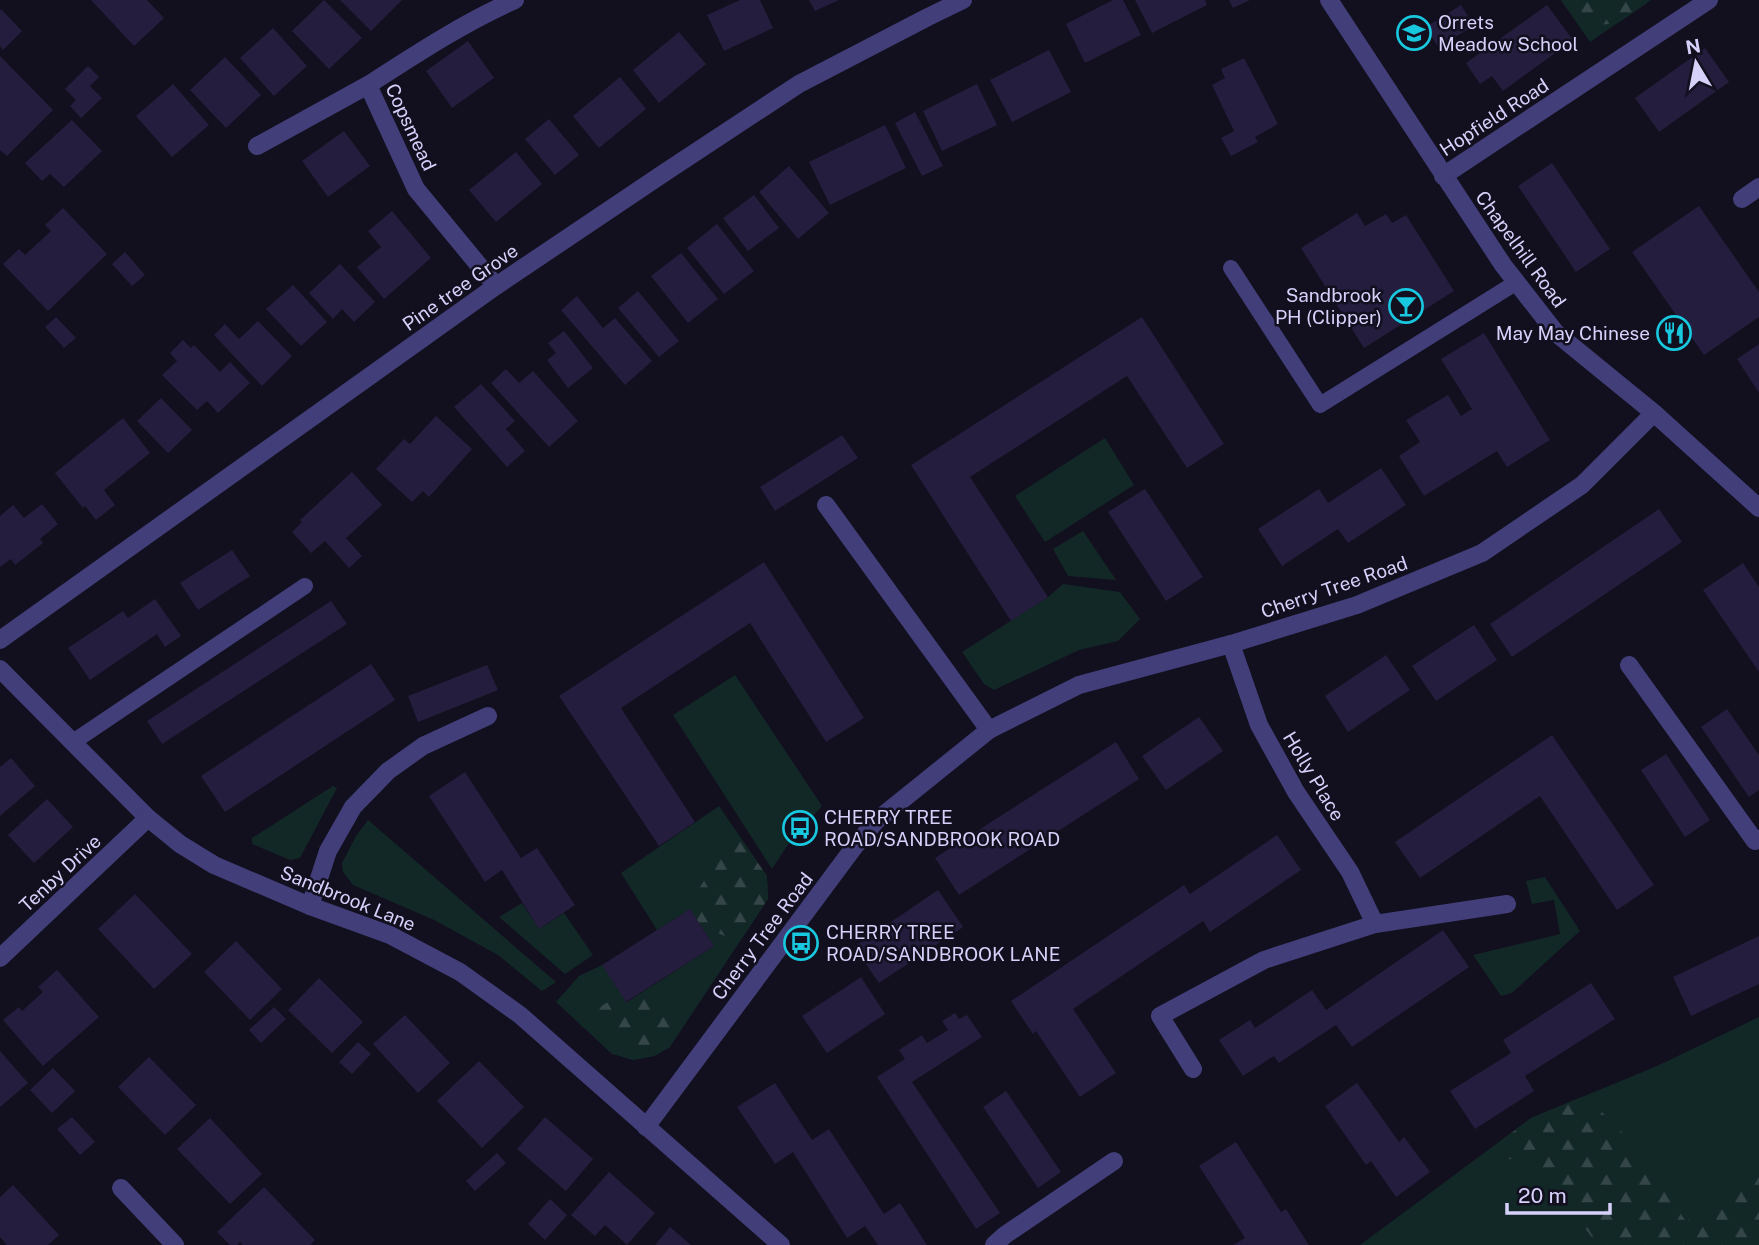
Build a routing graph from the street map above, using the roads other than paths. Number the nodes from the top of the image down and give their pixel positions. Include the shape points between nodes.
1 (515, 0) edge
2 (963, 0) edge
3 (1329, 0) edge
4 (1709, 0) edge
5 (924, 8) edge
6 (368, 85) junction
7 (257, 146) dead end
8 (1443, 176) junction
9 (1759, 187) edge
10 (1742, 199) dead end
11 (1231, 268) dead end
12 (1517, 282) junction
13 (496, 286) junction
14 (1654, 413) junction
15 (826, 505) dead end
16 (1759, 508) edge
17 (305, 586) dead end
18 (0, 640) edge
19 (1231, 644) junction
20 (1629, 665) dead end
21 (0, 668) edge
22 (488, 716) dead end
23 (989, 730) junction
24 (73, 743) junction
25 (148, 818) junction
26 (1759, 839) edge
27 (1507, 904) dead end
28 (310, 906) junction
29 (1375, 924) junction
30 (0, 958) edge
31 (1193, 1069) dead end
32 (646, 1127) junction
33 (1114, 1161) dead end
34 (121, 1188) dead end
35 (175, 1245) edge
36 (781, 1245) edge
37 (994, 1245) edge

1 - 6 street, Copsmead via 423,49
2 - 5 street, Pine tree Grove
3 - 8 street, Chapelhill Road
4 - 8 street, Hopfield Road
5 - 13 street, Pine tree Grove via 799,84
6 - 7 street
6 - 13 street, Copsmead via 416,189
8 - 12 street, Chapelhill Road
9 - 10 street
11 - 12 lane via 1320,405
12 - 14 street, Chapelhill Road via 1556,333
13 - 18 street, Pine tree Grove
14 - 16 street, Chapelhill Road
14 - 19 street, Cherry Tree Road via 1582,485 1482,553 1357,605
15 - 23 street
17 - 24 lane
19 - 23 street, Cherry Tree Road via 1079,685
19 - 29 street, Holly Place via 1259,725 1296,792 1350,872
20 - 26 street via 1755,841
21 - 24 street, Sandbrook Lane
22 - 28 street via 423,746 388,771 353,807 328,851
23 - 32 street, Cherry Tree Road via 876,821
24 - 25 street, Sandbrook Lane
25 - 28 street, Sandbrook Lane via 214,866
25 - 30 street, Tenby Drive
27 - 29 street
28 - 32 street, Sandbrook Lane via 390,935 460,972 520,1014
29 - 31 street via 1264,960 1160,1016
32 - 36 street, Sandbrook Lane
33 - 37 street
34 - 35 street

